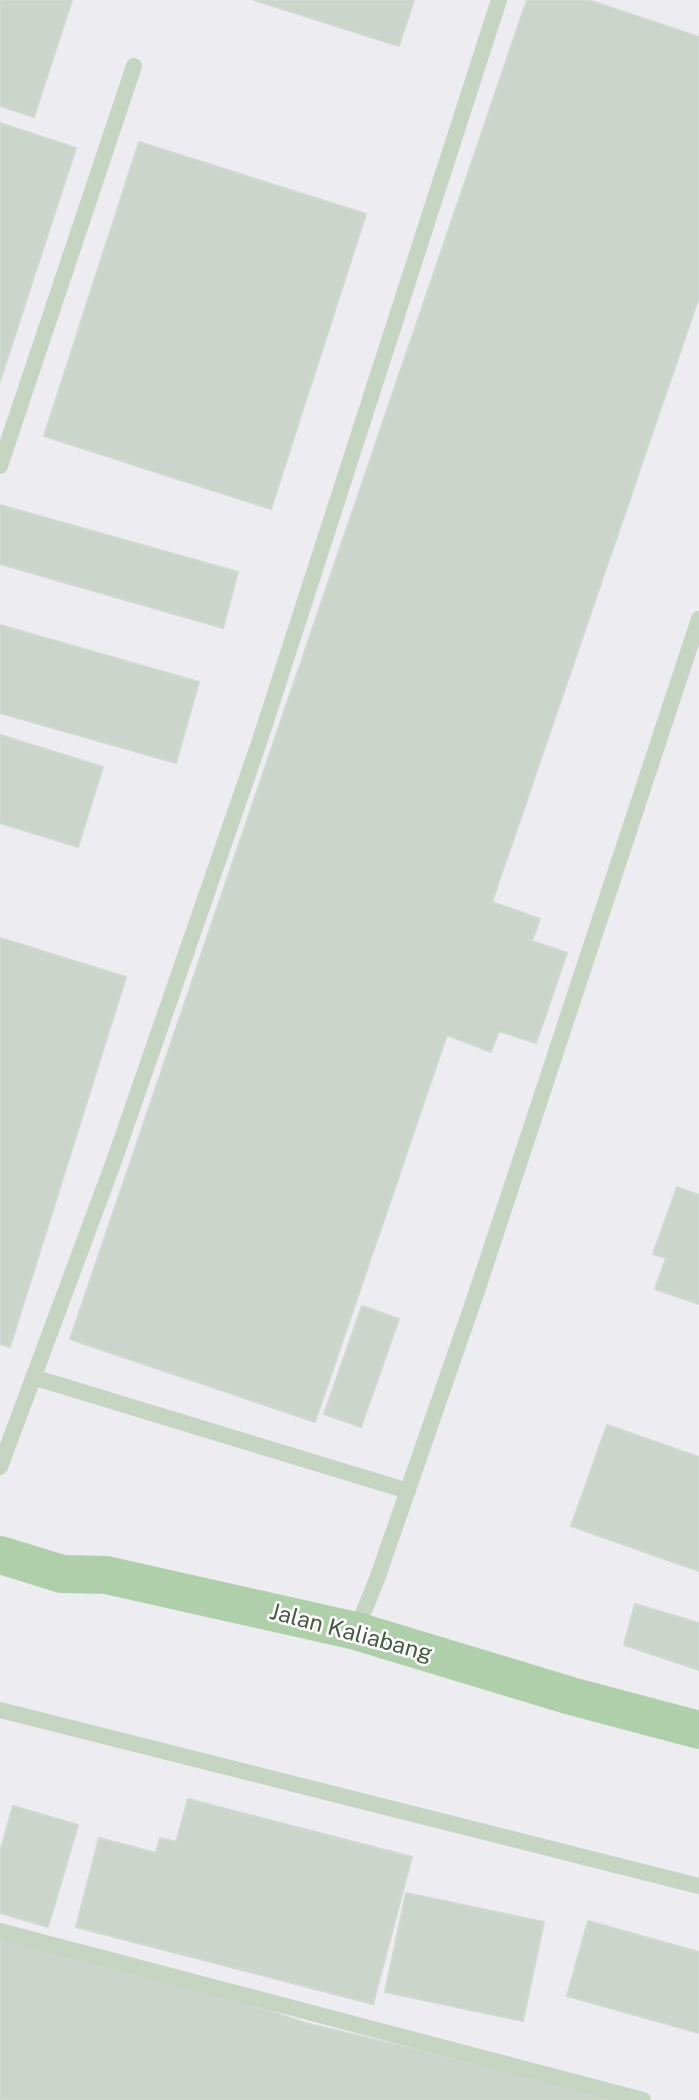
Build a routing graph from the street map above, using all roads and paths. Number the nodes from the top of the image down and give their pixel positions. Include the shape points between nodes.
1 (499, 0) edge
2 (134, 66) dead end
3 (0, 466) edge
4 (699, 619) edge
5 (33, 1377) junction
6 (0, 1467) edge
7 (408, 1491) junction
8 (0, 1555) edge
9 (356, 1631) junction
10 (0, 1710) edge
11 (699, 1730) edge
12 (699, 1886) edge
13 (0, 1931) edge
14 (643, 2100) edge

1 - 5 lane via 259,743 114,1161
2 - 3 lane
4 - 7 lane
5 - 6 lane
5 - 7 lane
7 - 9 lane
8 - 9 main road, Jalan Kaliabang via 62,1574 106,1575
9 - 11 main road, Jalan Kaliabang
10 - 12 lane
13 - 14 lane

